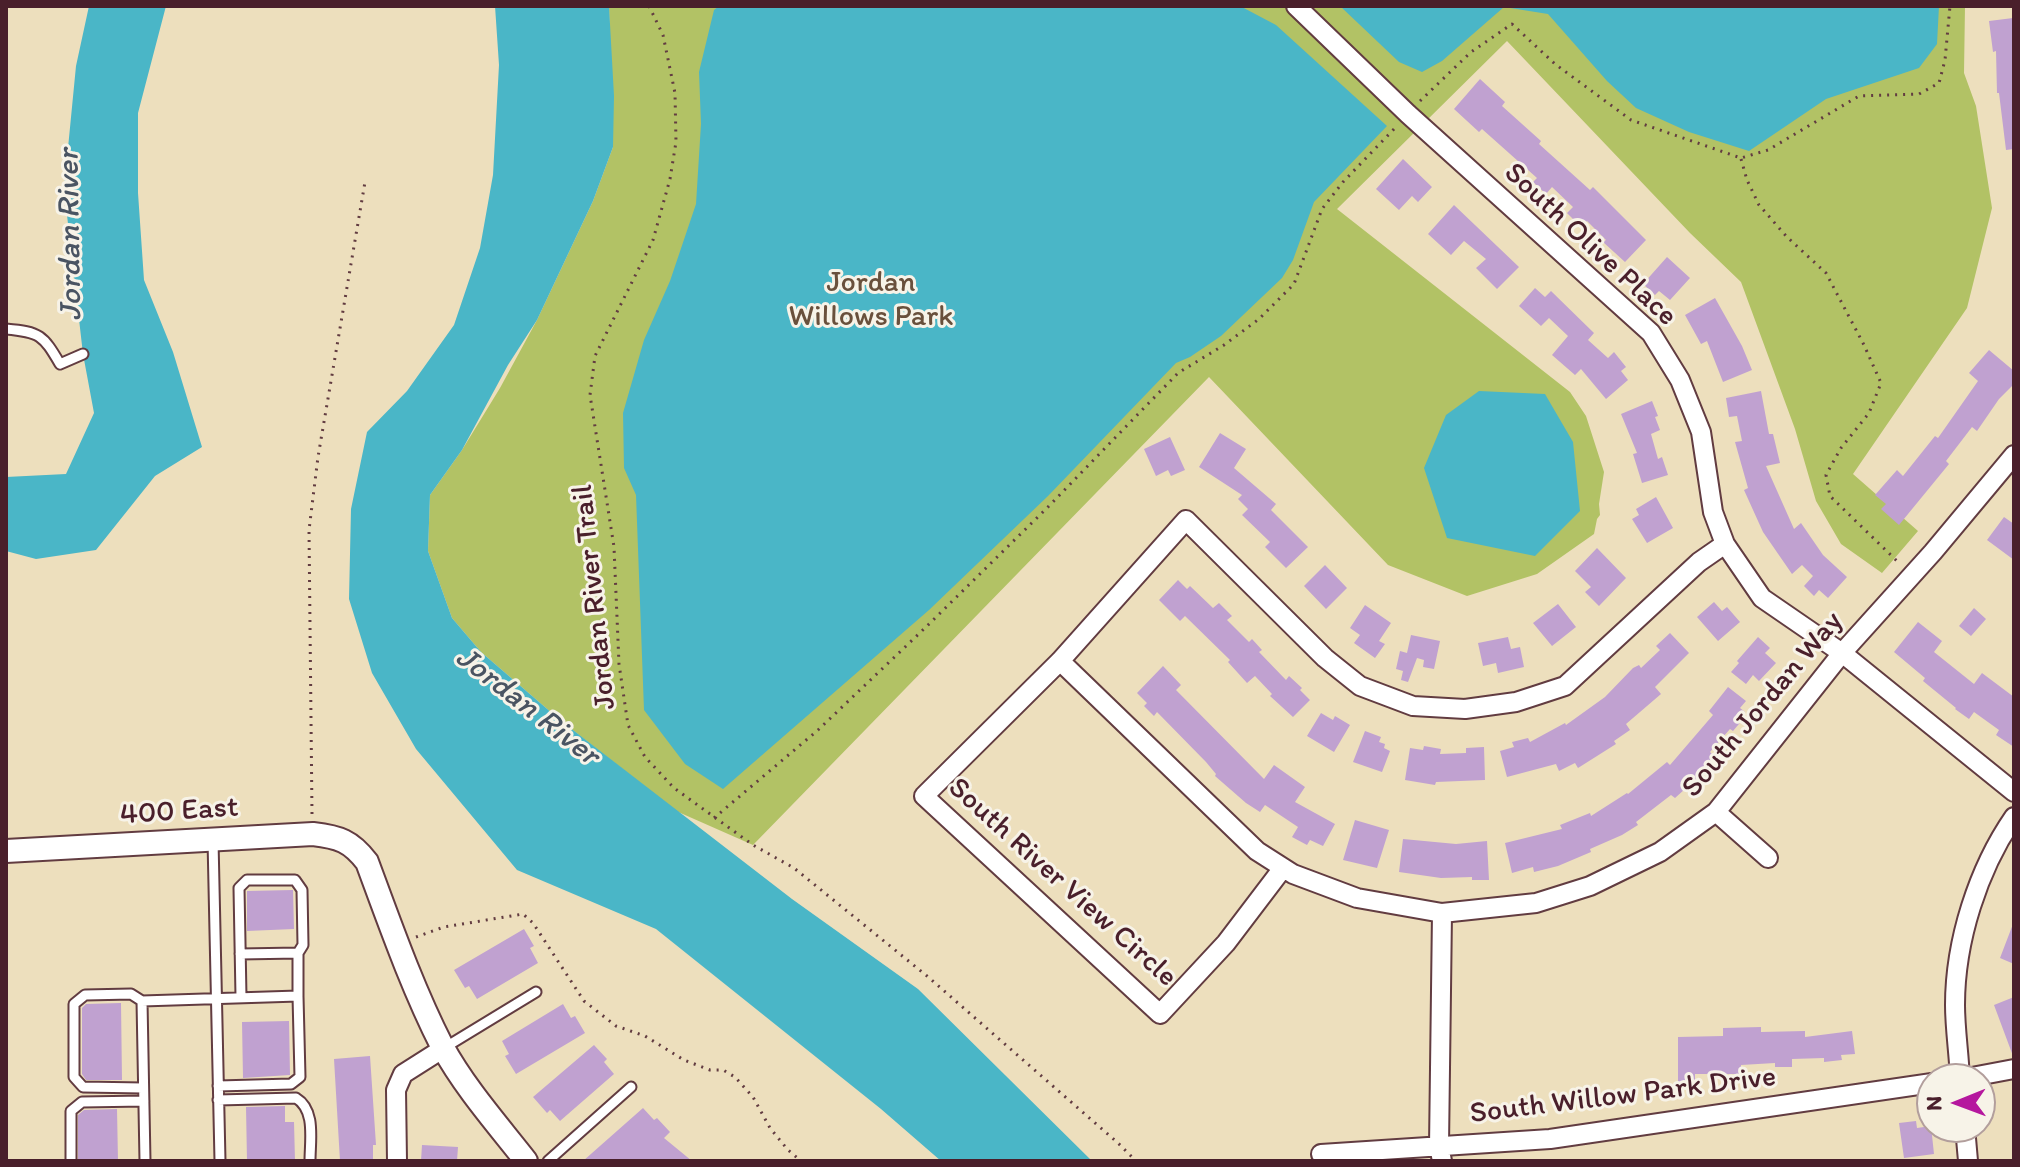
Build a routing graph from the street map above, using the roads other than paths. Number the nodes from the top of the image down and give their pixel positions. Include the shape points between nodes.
1 (1296, 6) edge
2 (6, 329) edge
3 (83, 354) dead end
4 (2013, 459) edge
5 (1725, 544) junction
6 (1842, 653) junction
7 (1060, 661) junction
8 (2014, 792) edge
9 (1716, 812) junction
10 (2014, 817) edge
11 (213, 840) junction
12 (6, 851) edge
13 (1768, 858) dead end
14 (1283, 868) junction
15 (1442, 913) junction
16 (298, 953) junction
17 (240, 954) junction
18 (536, 992) dead end
19 (298, 996) junction
20 (241, 997) junction
21 (216, 999) junction
22 (142, 1001) junction
23 (444, 1048) junction
24 (1960, 1063) edge
25 (1916, 1085) edge
26 (218, 1086) junction
27 (631, 1087) dead end
28 (143, 1088) junction
29 (218, 1100) junction
30 (144, 1101) junction
31 (1321, 1154) dead end
32 (1441, 1154) edge
33 (71, 1161) edge
34 (145, 1161) edge
35 (220, 1161) edge
36 (310, 1161) edge
37 (397, 1161) edge
38 (526, 1161) edge
39 (548, 1161) edge

1 - 5 street, South Olive Place via 1651,333 1680,380 1701,432 1713,512
2 - 3 lane via 45,339 60,364
4 - 6 street, South Jordan Way
5 - 6 street, South Olive Place via 1762,598
5 - 7 street, South River View Circle via 1565,686 1516,702 1465,709 1413,706 1360,686 1186,520
6 - 8 street, South Olive Place
6 - 9 street, South Jordan Way
7 - 14 street, South Jordan Way via 1257,851
7 - 14 street, South River View Circle via 924,796 1160,1014 1226,943
9 - 13 street
9 - 15 street, South Jordan Way via 1660,852 1590,886 1536,903
10 - 24 street via 1980,883 1967,923 1955,1003
11 - 12 street, 400 East
11 - 21 lane
11 - 23 street, 400 East via 313,834 354,846 367,862
14 - 15 street, South Jordan Way via 1357,898
15 - 32 street
16 - 17 lane
16 - 17 lane via 303,945 302,890 295,880 247,880 239,888
16 - 19 lane
17 - 20 lane
18 - 23 lane
19 - 20 lane
19 - 26 lane via 300,1077 291,1084
20 - 21 lane
21 - 22 lane
21 - 26 lane
22 - 28 lane
22 - 28 lane via 131,994 85,995 74,1004 74,1077 83,1087
23 - 37 street via 403,1074 396,1090
23 - 38 street
25 - 32 street, South Willow Park Drive
26 - 29 lane
27 - 39 lane
28 - 30 lane
29 - 35 lane
29 - 36 lane via 296,1098 309,1114
30 - 33 lane via 82,1102 71,1111
30 - 34 lane
31 - 32 street, South Willow Park Drive

